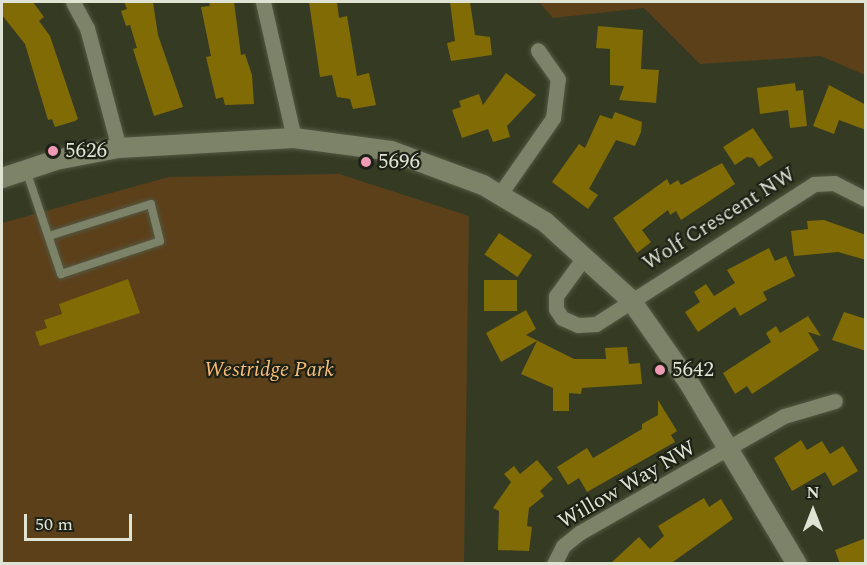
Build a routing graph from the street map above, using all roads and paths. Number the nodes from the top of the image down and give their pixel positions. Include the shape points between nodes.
1 (73, 2) edge
2 (263, 2) edge
3 (538, 50) dead end
4 (294, 138) junction
5 (119, 148) junction
6 (26, 169) junction
7 (2, 178) edge
8 (501, 194) junction
9 (866, 199) edge
10 (50, 236) junction
11 (585, 256) junction
12 (630, 299) junction
13 (835, 401) dead end
14 (729, 450) junction
15 (554, 564) edge
16 (797, 564) edge

1 - 5 street via 87,28
2 - 4 street
3 - 8 street via 558,79 554,118
4 - 5 street
4 - 8 street via 391,150 447,169
5 - 6 street
6 - 7 street
6 - 10 lane
8 - 11 street via 545,222
9 - 12 street, Wolf Crescent NW via 834,183 814,184
10 - 10 lane via 61,274 160,241 151,204
11 - 12 street
11 - 12 street, Wolf Crescent NW via 556,296 556,309 562,318 578,325 596,324
12 - 14 street
13 - 14 street, Willow Way NW via 784,416
14 - 15 street, Willow Way NW via 579,534 563,546
14 - 16 street

